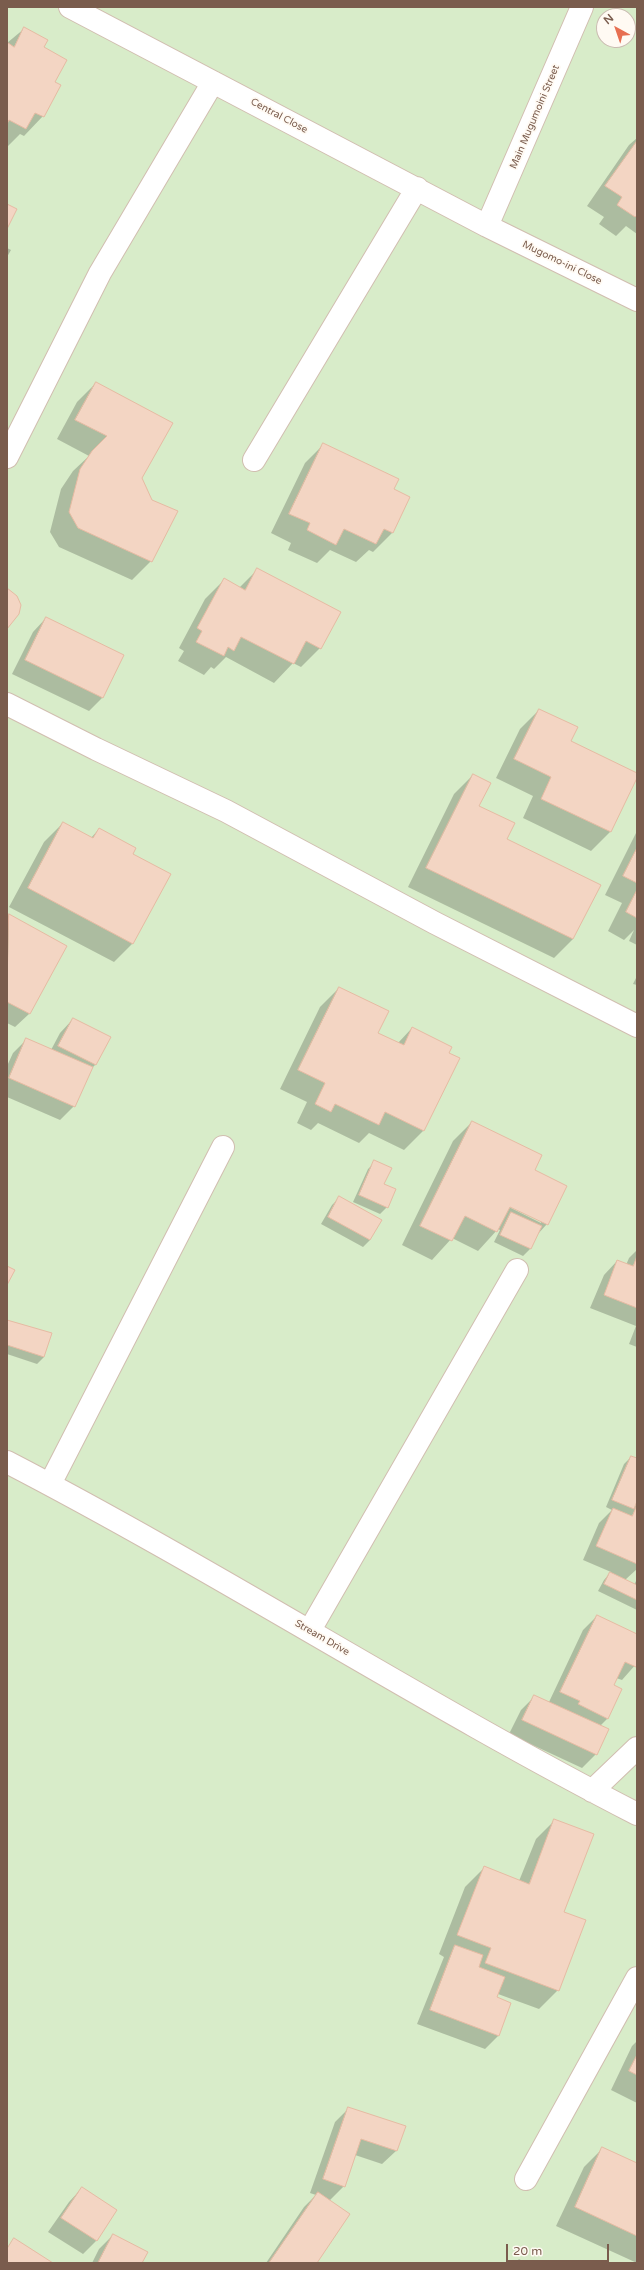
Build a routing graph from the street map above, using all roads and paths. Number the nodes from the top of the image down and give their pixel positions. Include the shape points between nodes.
1 (70, 7) edge
2 (582, 7) edge
3 (213, 82) junction
4 (416, 188) junction
5 (487, 226) junction
6 (637, 300) edge
7 (7, 457) edge
8 (254, 460) dead end
9 (7, 704) edge
10 (637, 1026) edge
11 (224, 1147) dead end
12 (517, 1270) dead end
13 (7, 1462) edge
14 (50, 1484) junction
15 (310, 1630) junction
16 (637, 1748) edge
17 (592, 1791) junction
18 (637, 1814) edge
19 (637, 1978) edge
20 (526, 2179) dead end

1 - 3 street, Central Close
2 - 5 street, Main Mugumoini Street
3 - 4 street, Central Close
3 - 7 street via 100,273
4 - 5 street, Central Close
4 - 8 street
5 - 6 street, Mugomo-ini Close
9 - 10 street via 226,811 435,923
11 - 14 street
12 - 15 street
13 - 14 street, Stream Drive
14 - 15 street, Stream Drive
15 - 17 street, Stream Drive
16 - 17 street
17 - 18 street, Stream Drive
19 - 20 street

